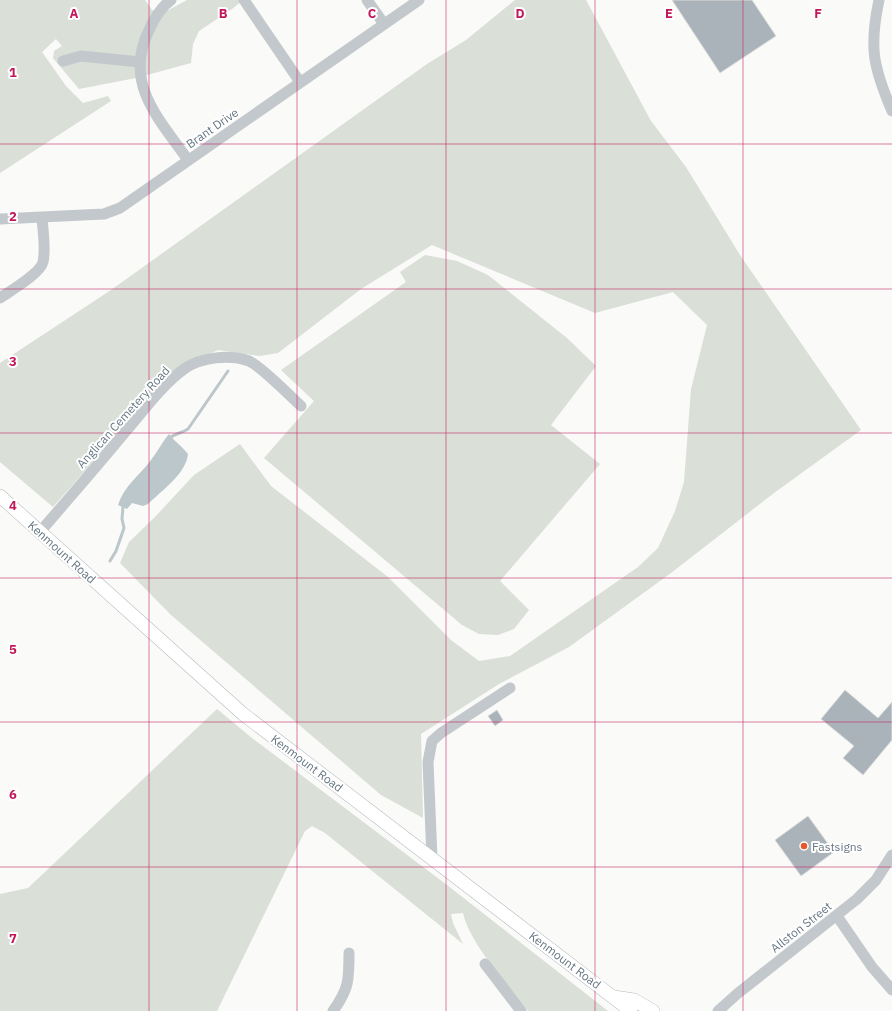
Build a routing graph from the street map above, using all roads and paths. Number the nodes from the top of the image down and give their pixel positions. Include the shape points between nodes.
1 (171, 0) edge
2 (244, 0) edge
3 (367, 0) edge
4 (419, 0) edge
5 (879, 0) edge
6 (384, 24) junction
7 (63, 62) dead end
8 (140, 62) junction
9 (300, 82) junction
10 (892, 111) edge
11 (188, 160) junction
12 (42, 218) junction
13 (0, 220) edge
14 (0, 298) edge
15 (301, 406) dead end
16 (0, 496) edge
17 (40, 532) junction
18 (510, 688) dead end
19 (892, 855) edge
20 (432, 858) junction
21 (837, 916) junction
22 (349, 953) dead end
23 (485, 964) dead end
24 (892, 990) edge
25 (614, 997) junction
26 (333, 1011) edge
27 (521, 1011) edge
28 (631, 1011) edge
29 (653, 1011) edge
30 (718, 1011) edge

1 - 8 street via 154,19 145,39
2 - 9 street
3 - 6 street
4 - 6 street, Brant Drive
5 - 10 street via 873,27 874,58 882,89
6 - 9 street, Brant Drive
7 - 8 street via 81,56
8 - 11 street via 143,87 149,105
9 - 11 street, Brant Drive
11 - 12 street, Brant Drive via 120,208 104,214
12 - 13 street, Brant Drive
12 - 14 street via 42,264 30,277
15 - 17 street, Anglican Cemetery Road via 250,362 238,358 214,358 185,368 170,381
16 - 17 main road, Kenmount Road
17 - 20 main road, Kenmount Road via 243,714
18 - 20 street via 432,741 428,762
19 - 21 street, Allston Street via 870,887
20 - 25 main road, Kenmount Road
21 - 24 street via 872,967
21 - 30 street, Allston Street
22 - 26 street via 346,991
23 - 27 street
25 - 28 main road, Kenmount Road
25 - 29 main road via 634,1000

